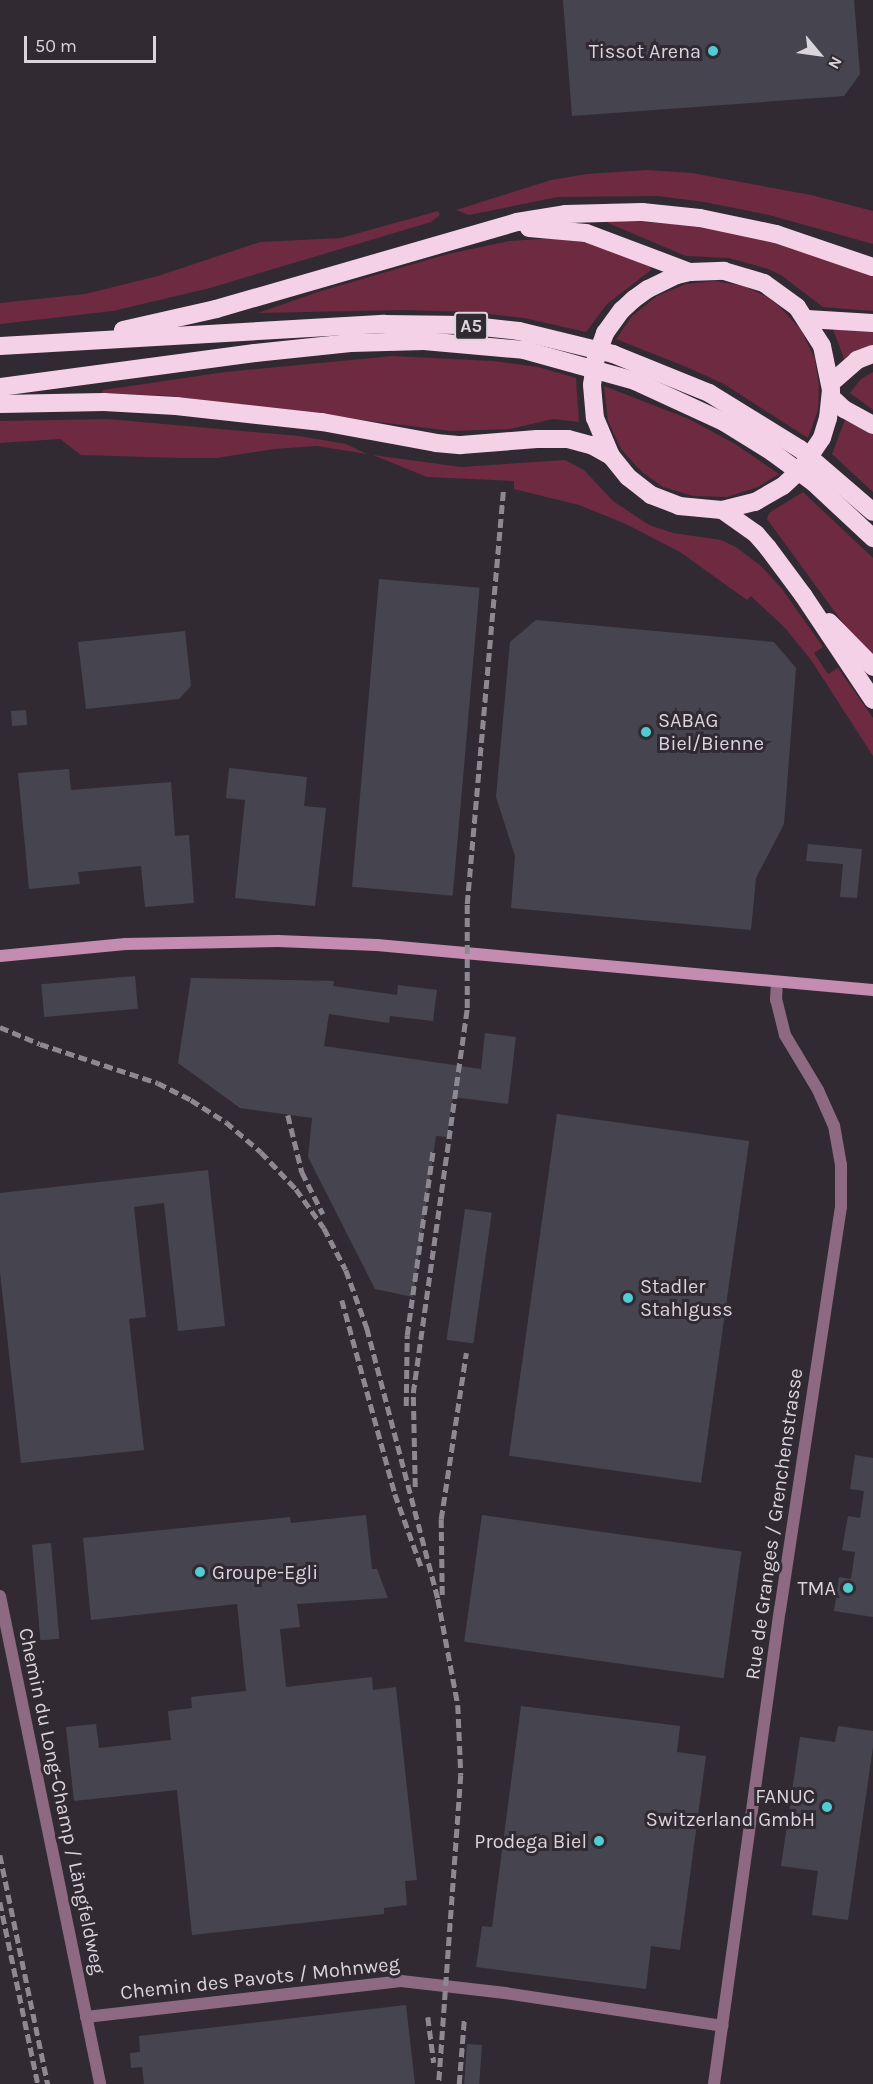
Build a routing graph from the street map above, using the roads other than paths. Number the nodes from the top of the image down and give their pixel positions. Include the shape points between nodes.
1 (462, 236) junction
2 (873, 267) edge
3 (690, 272) junction
4 (807, 319) junction
5 (873, 324) edge
6 (20, 345) junction
7 (0, 346) edge
8 (873, 354) edge
9 (0, 387) edge
10 (831, 390) junction
11 (0, 404) edge
12 (873, 425) edge
13 (611, 456) junction
14 (722, 510) junction
15 (873, 512) edge
16 (873, 538) edge
17 (803, 595) junction
18 (873, 667) edge
19 (873, 700) edge
20 (0, 956) edge
21 (777, 982) junction
22 (873, 990) edge
23 (0, 1596) edge
24 (86, 2017) junction
25 (723, 2026) junction
26 (100, 2084) edge
27 (714, 2084) edge

1 - 2 highway via 542,217 642,212 754,228
1 - 3 highway via 519,228 566,230 607,239
1 - 6 highway via 171,321
3 - 4 highway via 724,271 752,277 782,294
3 - 13 highway, bridge via 648,289 622,310 605,333 592,385 596,418
4 - 5 highway
4 - 10 highway via 822,346
6 - 7 highway, A5
6 - 15 highway, A5 via 384,324 464,325 527,333 613,354 709,393 800,449
8 - 10 highway via 857,360
9 - 16 highway, A5 via 350,343 424,341 524,350 636,381 724,422 814,483
10 - 12 highway via 844,409
10 - 14 highway, bridge via 822,438 801,470 755,502
11 - 13 highway via 176,405 322,422 444,443 568,439
13 - 14 highway via 628,477 651,495 680,506
14 - 17 highway via 756,534
17 - 18 highway
17 - 19 highway
20 - 21 main road via 125,944 278,941 377,945
21 - 22 main road
21 - 25 street, Rue de Granges / Grenchenstrasse via 776,1000 785,1035 834,1126 841,1165 841,1207
23 - 24 street, Chemin du Long-Champ / Längfeldweg
24 - 25 street, Chemin des Pavots / Mohnweg via 401,1981
24 - 26 street, Chemin du Long-Champ / Längfeldweg
25 - 27 street, Rue de Granges / Grenchenstrasse

